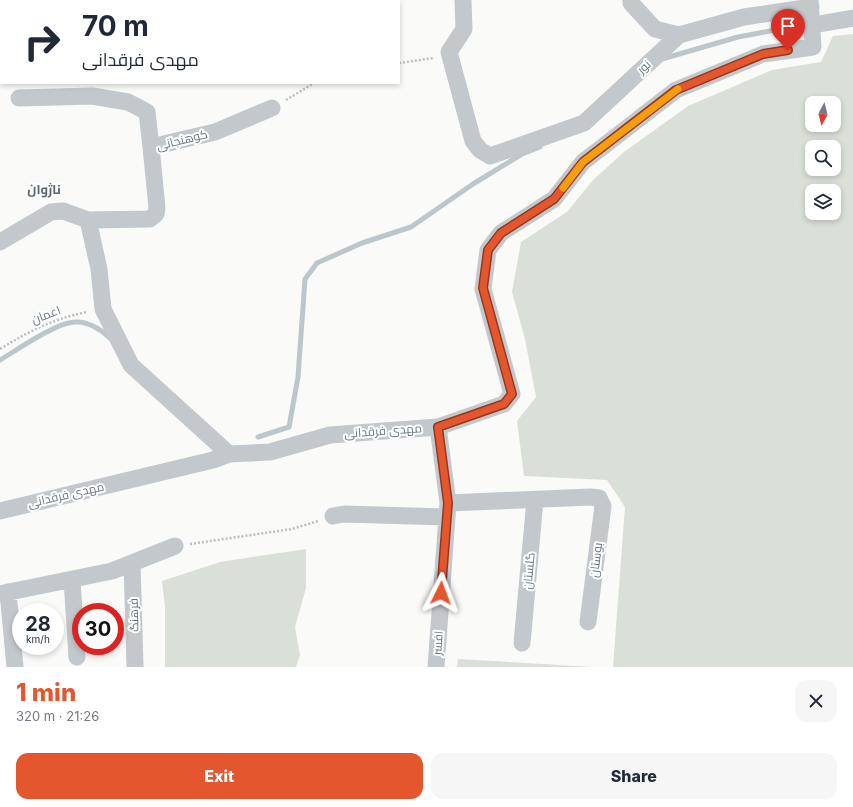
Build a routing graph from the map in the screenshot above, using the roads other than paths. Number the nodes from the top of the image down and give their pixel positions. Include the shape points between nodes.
1 (464, 0) edge
2 (631, 0) edge
3 (811, 4) edge
4 (853, 18) edge
5 (813, 25) junction
6 (679, 35) junction
7 (18, 98) dead end
8 (272, 108) road end
9 (151, 147) junction
10 (88, 220) junction
11 (0, 242) edge
12 (438, 427) junction
13 (229, 454) junction
14 (535, 500) junction
15 (0, 510) edge
16 (447, 510) junction
17 (333, 516) road end
18 (175, 546) road end
19 (132, 563) junction
20 (72, 580) junction
21 (4, 593) edge
22 (588, 622) dead end
23 (522, 643) dead end
24 (77, 657) dead end
25 (15, 667) edge
26 (135, 667) edge
27 (436, 667) edge

1 - 6 street, نور via 464,29 449,52 474,141 480,150 490,156 584,123
2 - 6 street via 655,29
3 - 5 street
3 - 6 street, نور via 744,17
4 - 5 street
5 - 12 street, مهدی فرقدانی via 813,47 763,54 676,90 583,162 554,199 501,233 488,250 483,288 512,394 504,404
7 - 9 street via 92,96 128,102 147,112
8 - 9 street, کوهنجانی via 215,132
9 - 10 street, کوهنجانی via 156,214 150,219
10 - 11 street, کوهنجانی via 59,210 51,212
10 - 13 street via 103,309 131,365
12 - 13 street, مهدی فرقدانی via 330,435 270,452
12 - 16 street, افسر
13 - 15 street, مهدی فرقدانی via 205,462
14 - 16 street
14 - 22 street, بوستان via 590,497 599,498 603,506
14 - 23 street, گلستان
16 - 17 street
16 - 27 street, افسر
18 - 19 street
19 - 20 street via 112,571
19 - 26 street, فرهنگ
20 - 21 street
20 - 24 street
21 - 25 street

